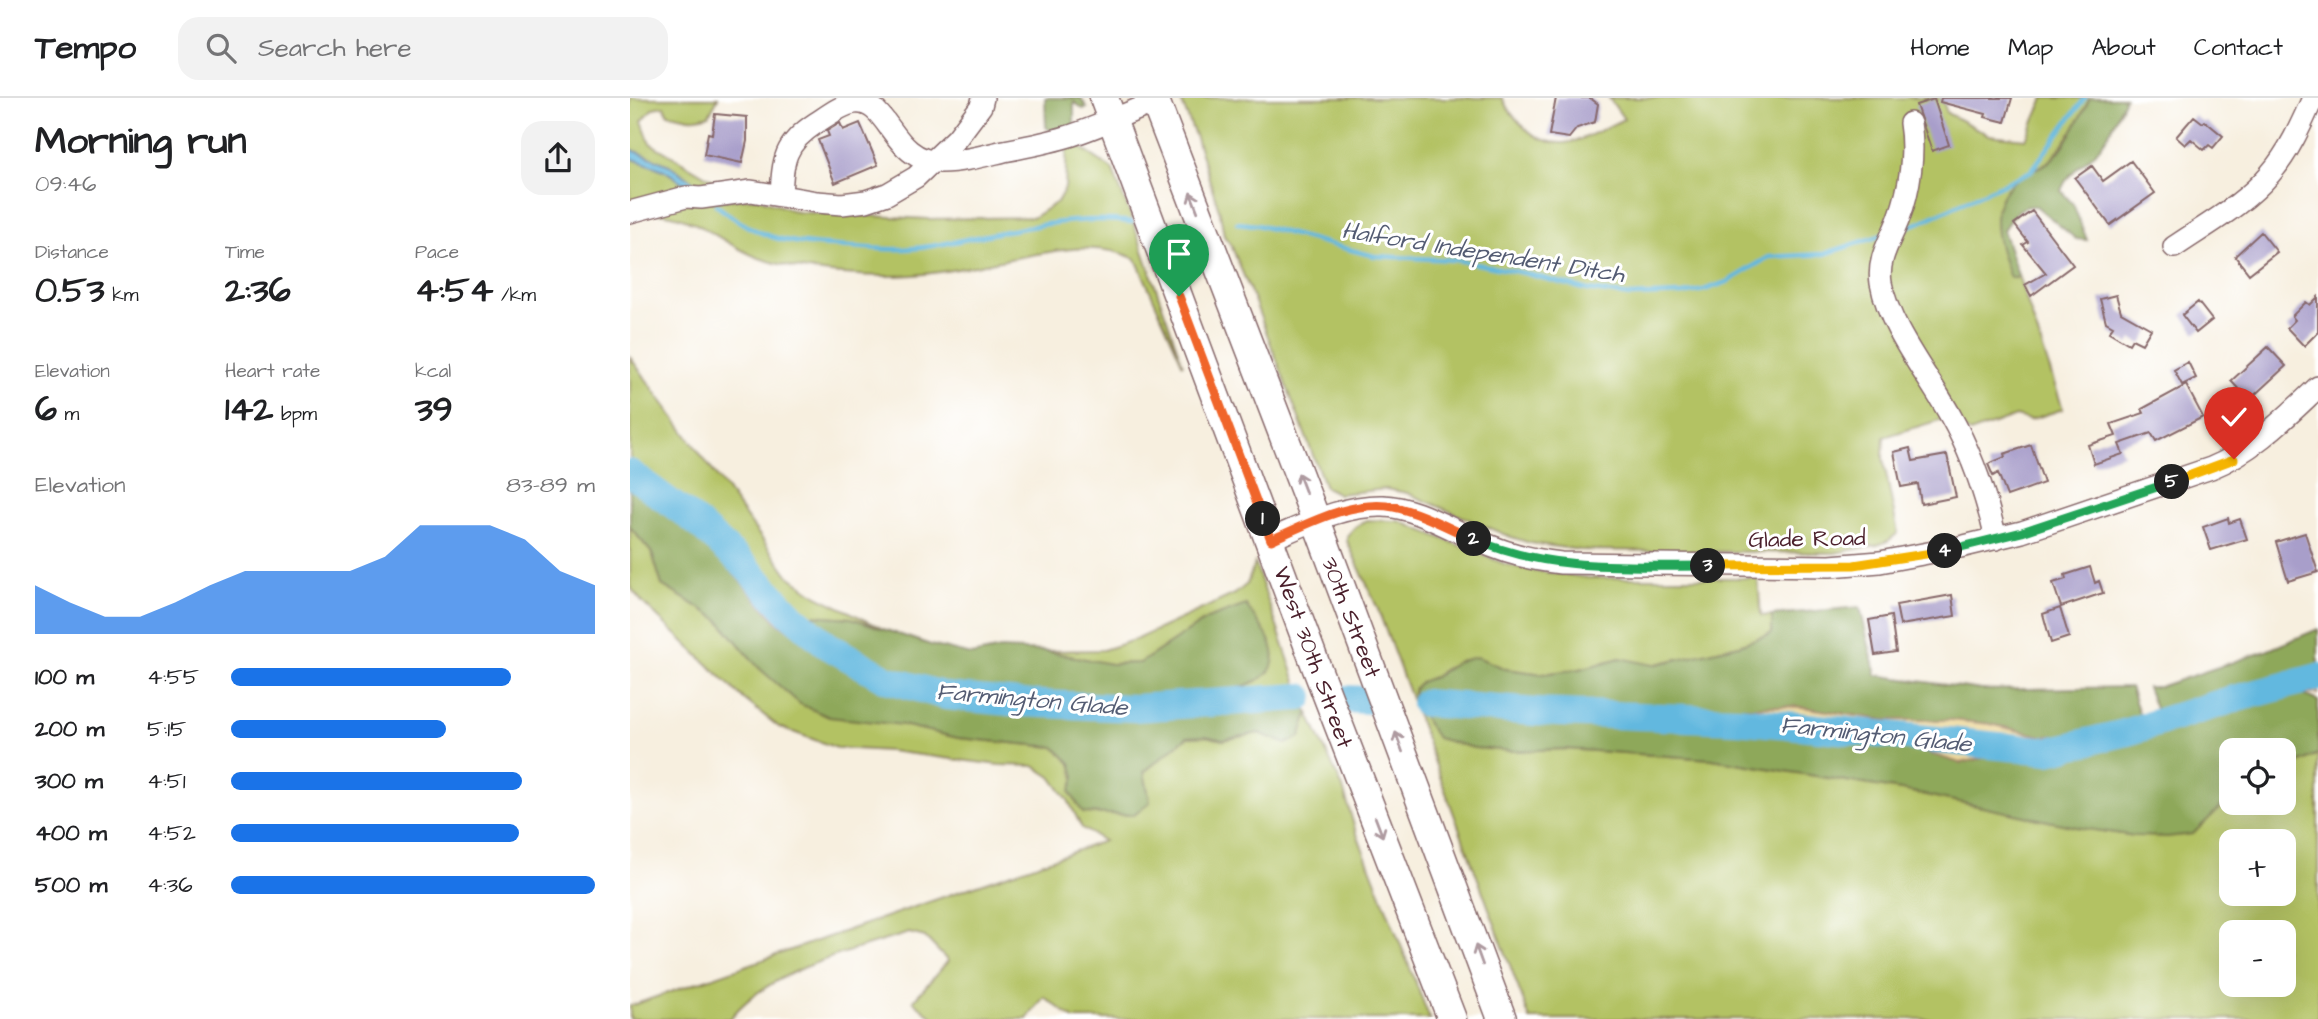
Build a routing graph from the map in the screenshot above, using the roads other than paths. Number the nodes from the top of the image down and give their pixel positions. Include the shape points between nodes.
1 (983, 98) edge
2 (2313, 98) edge
3 (1155, 100) edge
4 (1108, 108) edge
5 (1910, 123) dead end
6 (933, 161) junction
7 (781, 195) junction
8 (630, 212) edge
9 (2174, 247) dead end
10 (2318, 387) edge
11 (1316, 520) junction
12 (1996, 539) junction
13 (1271, 540) junction
14 (1452, 1019) edge
15 (1502, 1019) edge

1 - 6 street via 957,138
2 - 9 street via 2269,176
3 - 4 street
11 -> 3 main road, 30th Street
4 - 6 street via 1068,137 967,160
4 - 13 main road, West 30th Street
5 - 12 street via 1912,156 1906,191 1885,247 1881,286 1901,333 1970,453
6 - 7 street via 903,185 866,201 842,204
6 - 7 street via 919,159 905,149 873,107 852,103 791,143 783,163
7 - 8 street via 751,191 686,197
10 - 12 street, Glade Road via 2234,459
11 - 12 street, Glade Road via 1353,509 1391,506 1518,555 1595,565 1854,565
11 - 13 street, Glade Road
15 -> 11 main road, 30th Street
13 -> 14 main road, West 30th Street

